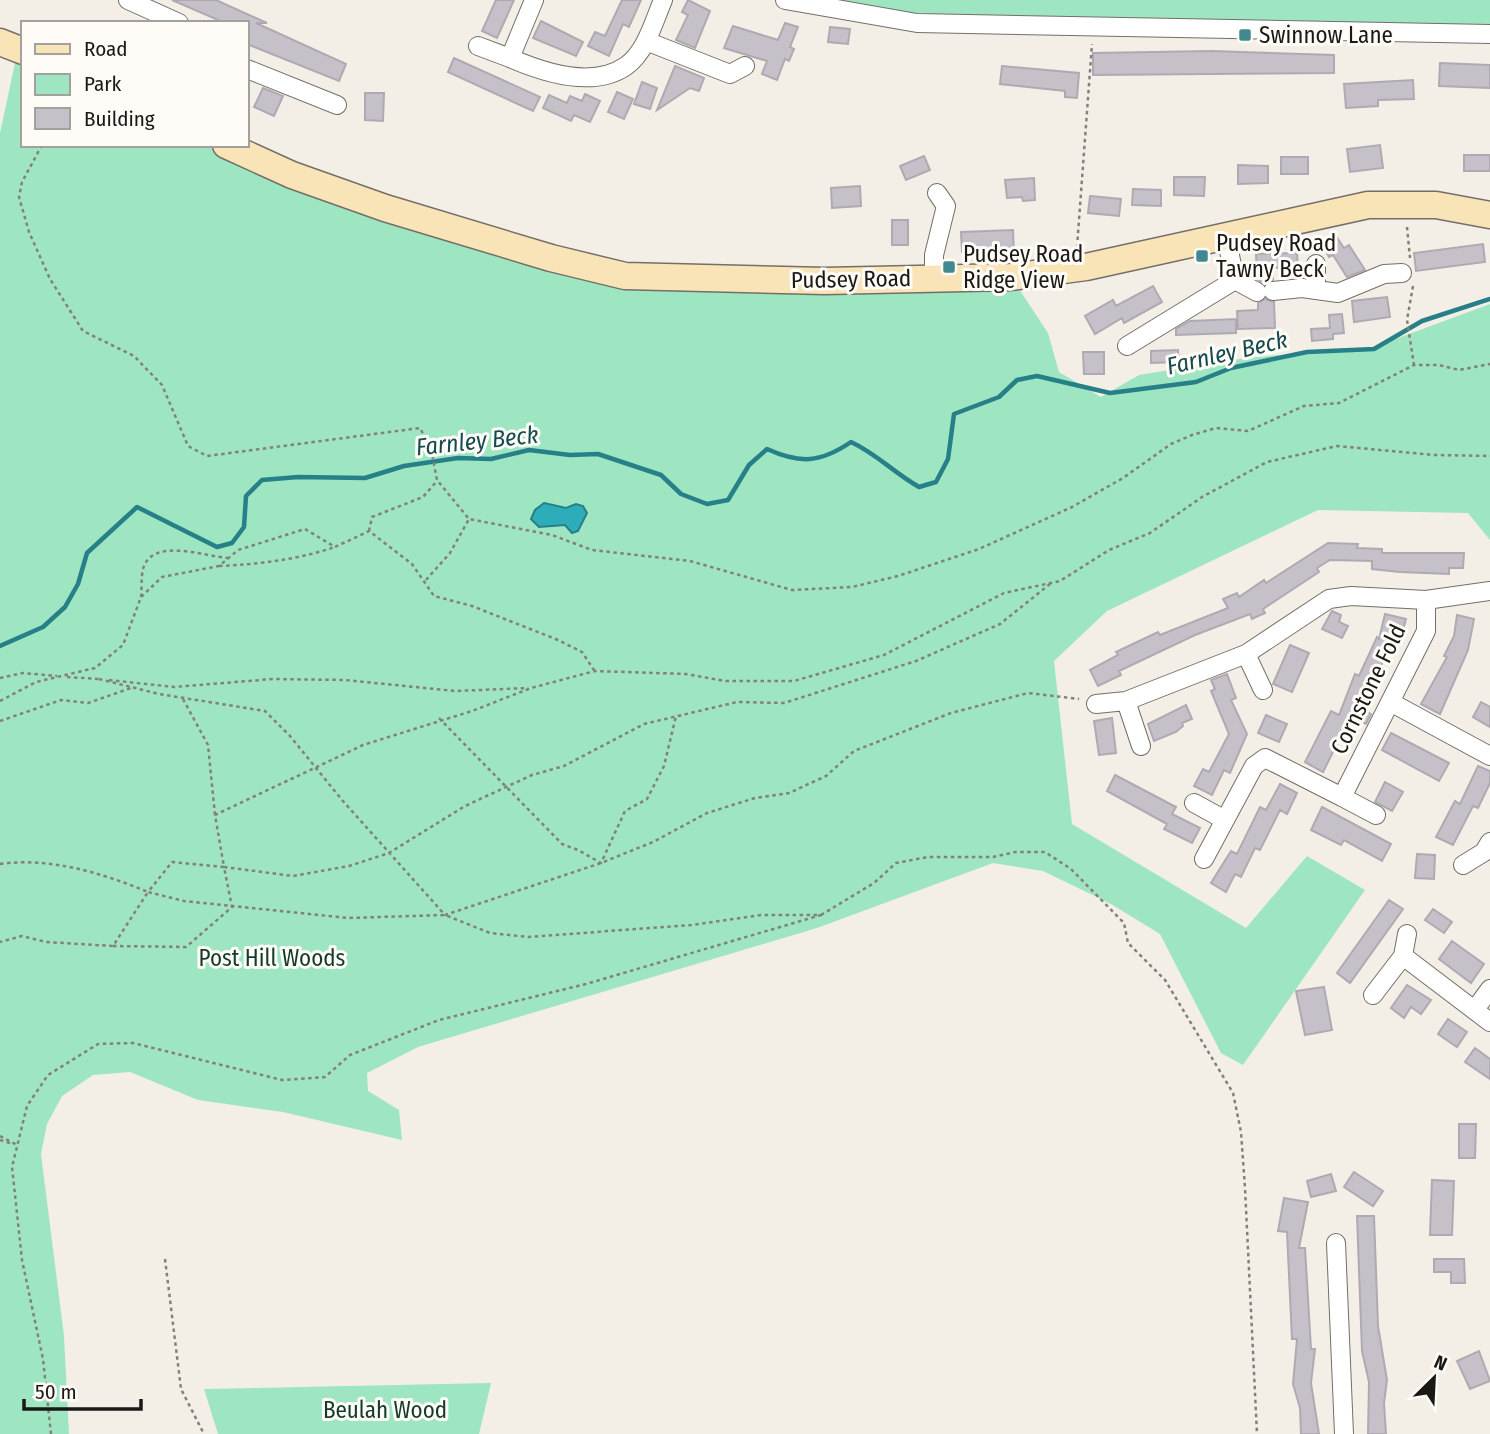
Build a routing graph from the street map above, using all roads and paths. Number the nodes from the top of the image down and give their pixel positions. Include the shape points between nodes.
1 (128, 0) edge
2 (534, 0) edge
3 (663, 0) edge
4 (785, 0) edge
5 (175, 21) edge
6 (1093, 27) junction
7 (1490, 34) edge
8 (0, 41) edge
9 (646, 41) junction
10 (478, 46) dead end
11 (21, 50) edge
12 (510, 58) junction
13 (745, 66) dead end
14 (248, 69) edge
15 (337, 105) dead end
16 (41, 147) edge
17 (230, 147) edge
18 (937, 193) dead end
19 (1490, 215) edge
20 (1226, 236) junction
21 (1316, 264) dead end
22 (1075, 269) junction
23 (1402, 273) dead end
24 (934, 277) junction
25 (1235, 280) junction
26 (1316, 290) junction
27 (1407, 320) dead end
28 (1127, 346) dead end
29 (1414, 365) junction
30 (1490, 365) edge
31 (1490, 456) edge
32 (437, 481) junction
33 (469, 519) junction
34 (369, 531) junction
35 (335, 547) junction
36 (228, 558) junction
37 (219, 566) junction
38 (426, 580) junction
39 (1051, 583) junction
40 (1490, 591) edge
41 (141, 597) junction
42 (1426, 600) junction
43 (1245, 654) junction
44 (595, 671) junction
45 (63, 677) junction
46 (0, 678) edge
47 (99, 679) junction
48 (133, 688) junction
49 (531, 688) junction
50 (1263, 690) dead end
51 (182, 698) junction
52 (0, 701) edge
53 (1126, 701) junction
54 (1392, 703) junction
55 (1096, 704) joint
56 (677, 716) junction
57 (439, 719) junction
58 (0, 721) edge
59 (1141, 746) dead end
60 (1490, 756) edge
61 (315, 767) junction
62 (506, 786) junction
63 (1342, 797) junction
64 (1194, 803) dead end
65 (215, 815) junction
66 (1376, 815) dead end
67 (1225, 820) junction
68 (1488, 850) edge
69 (389, 853) junction
70 (1204, 859) dead end
71 (601, 863) junction
72 (0, 864) edge
73 (1463, 865) dead end
74 (224, 867) junction
75 (148, 892) junction
76 (232, 907) junction
77 (444, 915) junction
78 (821, 915) junction
79 (1407, 934) dead end
80 (0, 942) edge
81 (113, 946) junction
82 (1403, 956) junction
83 (1490, 989) edge
84 (1373, 995) dead end
85 (1476, 1008) junction
86 (1490, 1021) edge
87 (0, 1138) edge
88 (17, 1145) junction
89 (1336, 1242) dead end
90 (164, 1259) dead end
91 (51, 1434) edge
92 (204, 1434) edge
93 (1257, 1434) edge
94 (1344, 1434) edge

1 - 5 street
2 - 12 street
3 - 9 street
4 - 6 street via 916,23
6 - 7 street
6 - 22 path
8 - 11 main road
9 - 12 street via 626,66 598,75 551,73
9 - 13 street via 730,74
10 - 12 street
14 - 15 street
16 - 32 path via 19,197 50,279 83,331 134,356 162,385 188,446 206,456 420,428 431,449
17 - 24 main road, Pudsey Road via 292,176 385,208 625,276 825,281
18 - 24 street via 946,206 934,255
19 - 20 main road, Pudsey Road via 1436,205 1368,205
20 - 22 main road, Pudsey Road
20 - 25 street
21 - 26 street
22 - 24 main road, Pudsey Road via 1011,277
23 - 26 street via 1384,274 1338,293
25 - 26 street via 1265,292
25 - 28 street
27 - 29 path
29 - 30 path via 1460,370
29 - 33 path via 1339,403 1304,406 1248,431 1216,428 1192,435 1072,507 979,550 852,587 792,590 690,561 592,550 552,535
31 - 39 path via 1337,446 1266,461 1150,533
32 - 33 path
32 - 34 path via 423,497 372,517
33 - 38 path via 450,553
34 - 35 path
34 - 38 path
35 - 36 path via 305,528 238,550
35 - 37 path via 304,558
36 - 37 path
36 - 41 path via 168,548 150,557
37 - 41 path via 162,578
38 - 44 path via 434,596 472,606 582,652
39 - 44 path via 1004,593 884,655 794,681
39 - 56 path via 1000,624 916,661 783,703 737,702
40 - 42 street
41 - 45 path via 123,645 95,668
42 - 43 street via 1329,599
42 - 54 street, Cornstone Fold via 1426,631
43 - 50 street
43 - 53 street
44 - 49 path
45 - 46 path via 23,673
45 - 47 path
45 - 52 path via 36,682
47 - 48 path
47 - 49 path via 174,687 272,679 345,680 454,691
48 - 51 path
48 - 58 path via 88,703 61,700
49 - 57 path
51 - 61 path via 265,711
51 - 65 path via 208,745
53 - 55 street
53 - 59 street
54 - 60 street
54 - 63 street, Cornstone Fold
55 - 71 path via 1059,694 1028,693 962,710 854,751 826,776 789,793 707,813
56 - 62 path via 644,724 564,766
56 - 71 path via 664,766 648,799 625,811
57 - 61 path
57 - 62 path
61 - 65 path
61 - 69 path
62 - 69 path
62 - 71 path via 562,844
63 - 66 street
63 - 67 street via 1265,758 1254,766
64 - 67 street
65 - 74 path
67 - 70 street
68 - 73 street
69 - 74 path via 293,876
69 - 77 path
71 - 77 path
72 - 75 path via 29,860 107,875
74 - 75 path via 172,862
74 - 76 path
75 - 76 path
75 - 81 path
76 - 77 path via 348,918
76 - 81 path via 186,947
77 - 78 path via 490,933 528,937 761,915
78 - 88 path via 586,984 439,1020 351,1055 325,1077 282,1080 133,1043 97,1044 48,1075 27,1106
78 - 93 path via 874,883 895,863 928,857 1045,852 1071,869 1124,923 1128,943 1165,980 1233,1093 1245,1188
79 - 82 street
80 - 81 path via 22,936
82 - 84 street
82 - 85 street
83 - 85 street
85 - 86 street
87 - 88 path
88 - 91 path via 12,1167 22,1260 43,1359
89 - 94 street
90 - 92 path via 181,1389

